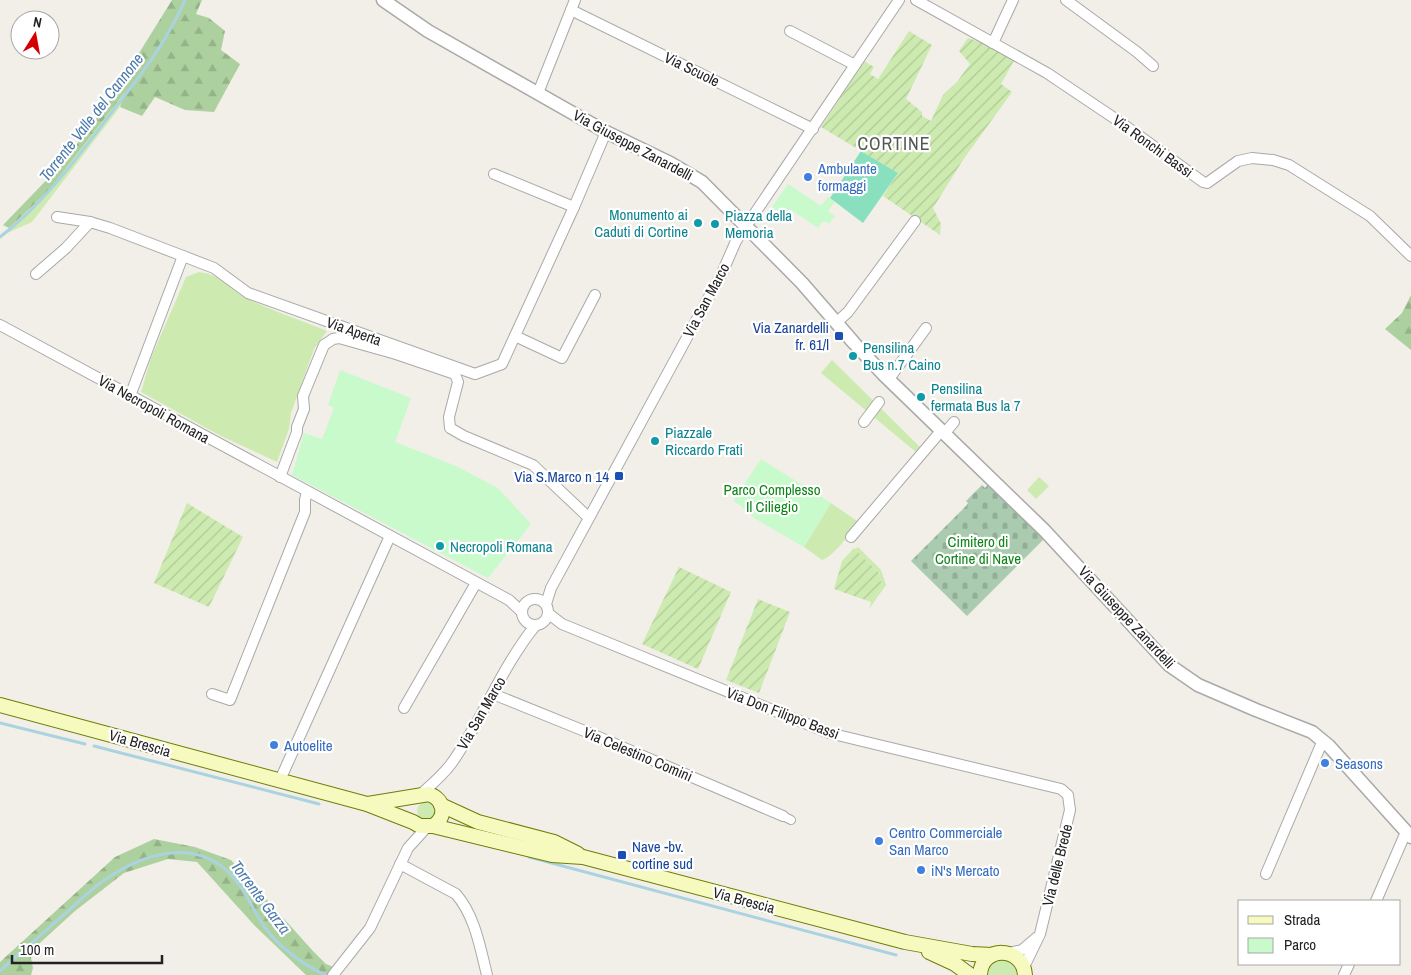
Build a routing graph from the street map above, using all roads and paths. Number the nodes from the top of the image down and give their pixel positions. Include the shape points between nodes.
1 (383, 0) edge
2 (899, 0) edge
3 (916, 0) edge
4 (1013, 0) edge
5 (1066, 0) edge
6 (573, 5) edge
7 (790, 31) dead end
8 (993, 43) junction
9 (855, 65) junction
10 (1153, 66) dead end
11 (538, 94) junction
12 (813, 129) junction
13 (606, 132) junction
14 (494, 174) dead end
15 (574, 207) junction
16 (57, 217) dead end
17 (915, 221) dead end
18 (90, 222) junction
19 (746, 225) junction
20 (183, 256) junction
21 (1411, 256) edge
22 (36, 274) dead end
23 (595, 295) dead end
24 (836, 322) junction
25 (0, 325) edge
26 (926, 328) dead end
27 (515, 336) junction
28 (889, 379) junction
29 (130, 396) junction
30 (879, 402) dead end
31 (864, 422) dead end
32 (954, 422) dead end
33 (942, 432) junction
34 (280, 477) junction
35 (307, 492) junction
36 (320, 499) junction
37 (305, 512) junction
38 (588, 517) junction
39 (390, 536) junction
40 (851, 537) dead end
41 (476, 583) junction
42 (509, 600) junction
43 (528, 601) junction
44 (522, 612) junction
45 (540, 615) junction
46 (212, 694) dead end
47 (493, 694) junction
48 (0, 705) edge
49 (404, 708) dead end
50 (1323, 740) junction
51 (280, 780) junction
52 (437, 781) junction
53 (419, 795) junction
54 (1068, 796) joint
55 (367, 804) junction
56 (441, 804) junction
57 (787, 818) dead end
58 (422, 825) junction
59 (1408, 834) edge
60 (583, 857) junction
61 (400, 864) junction
62 (1266, 874) dead end
63 (1376, 900) edge
64 (1040, 934) junction
65 (905, 942) junction
66 (1009, 953) junction
67 (992, 955) junction
68 (336, 972) edge
69 (1026, 972) edge
70 (487, 975) edge
71 (970, 975) edge
72 (980, 975) edge

1 - 11 street, Via Giuseppe Zanardelli via 428,31
2 - 9 street, Via San Marco
3 - 8 street, Via Ronchi Bassi
4 - 8 street
5 - 10 street
6 - 11 street, Via Scuole
6 - 12 street, Via Scuole
7 - 9 street
8 - 21 street, Via Ronchi Bassi via 1047,73 1203,182 1207,183 1238,161 1252,158 1289,165 1370,216
9 - 12 street, Via San Marco
11 - 13 street, Via Giuseppe Zanardelli
12 - 19 street, Via San Marco
13 - 15 street, Via Aperta
13 - 19 street, Via Giuseppe Zanardelli via 702,182
14 - 15 street
15 - 27 street, Via Aperta
16 - 18 street, Via Aperta
17 - 24 street via 848,312
18 - 20 street, Via Aperta
18 - 22 street
19 - 24 street, Via Giuseppe Zanardelli
19 - 38 street, Via San Marco
20 - 27 street, Via Aperta via 214,268 248,293 475,374 502,364
20 - 29 street
23 - 27 street via 562,358
24 - 28 street, Via Giuseppe Zanardelli
25 - 29 street, Via Necropoli Romana
26 - 28 street
28 - 33 street, Via Giuseppe Zanardelli
29 - 34 street, Via Necropoli Romana
30 - 31 street
32 - 33 street
33 - 40 street
33 - 50 street, Via Giuseppe Zanardelli via 1072,559 1169,665 1198,685 1301,726
34 - 35 street, Via Necropoli Romana
34 - 38 street, Via Aperta via 304,409 303,396 324,345 339,338 455,374 458,382 449,417 450,428 533,465
35 - 36 street, Via Necropoli Romana
35 - 37 street
36 - 37 street via 315,507
36 - 39 street, Via Necropoli Romana
37 - 46 street via 230,700
38 - 45 street, Via San Marco via 550,588
39 - 41 street, Via Necropoli Romana
39 - 51 street
41 - 42 street, Via Necropoli Romana
41 - 49 street
42 - 43 street, Via Necropoli Romana
42 - 44 street, Via Necropoli Romana
43 - 44 street
43 - 45 street
44 - 45 street via 522,617
45 - 47 street, Via San Marco via 520,643
45 - 54 street, Via Don Filippo Bassi via 829,733 1061,789
47 - 52 street, Via San Marco via 451,764
47 - 57 street, Via Celestino Comini
48 - 51 main road, Via Brescia
50 - 59 street, Via Giuseppe Zanardelli
50 - 62 street
51 - 55 main road, Via Brescia
52 - 53 street, Via San Marco
52 - 56 street
53 - 55 main road, Via Brescia
53 - 56 main road, Via Brescia via 433,796
53 - 58 main road via 411,802 409,810
54 - 64 street, Via delle Brede via 1070,810
55 - 58 main road, Via Brescia
56 - 58 main road via 441,817
56 - 60 main road, Via Brescia via 478,822 554,842
58 - 60 main road, Via Brescia via 552,855
58 - 61 street
59 - 63 street
60 - 65 main road, Via Brescia
61 - 68 street via 370,928
61 - 70 street via 456,894 462,901 478,938
64 - 66 street via 1022,950
64 - 69 street, Via delle Brede
65 - 67 main road, Via Brescia
65 - 71 main road, Via Brescia via 941,957
66 - 67 main road, Via Brescia
66 - 69 main road via 1018,958
67 - 72 main road via 984,962

